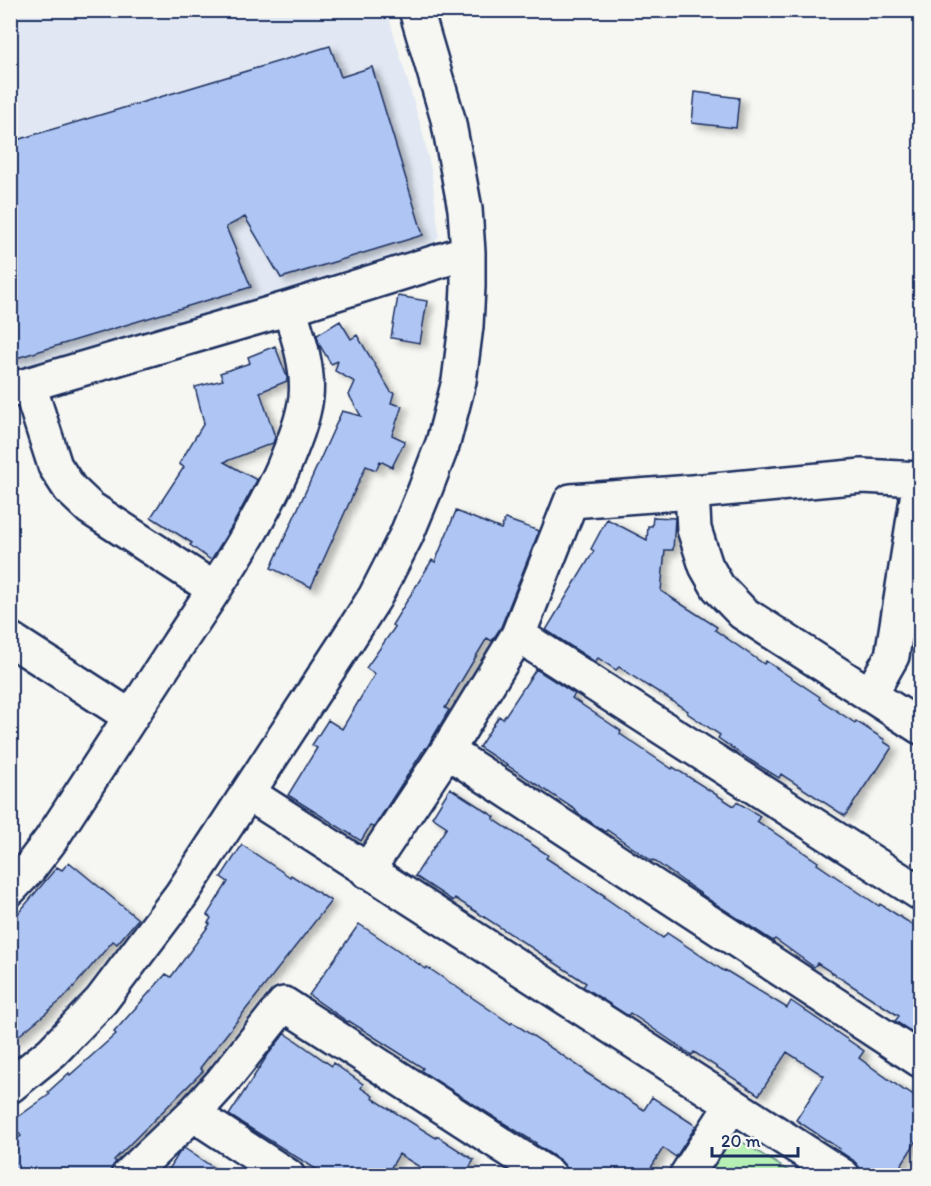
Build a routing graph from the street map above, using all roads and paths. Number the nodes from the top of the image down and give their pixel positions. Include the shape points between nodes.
1 (416, 10) edge
2 (468, 252) junction
3 (290, 308) junction
4 (20, 388) edge
5 (921, 480) edge
6 (692, 492) junction
7 (214, 589) junction
8 (518, 635) junction
9 (10, 639) edge
10 (870, 695) junction
11 (130, 717) junction
12 (921, 727) edge
13 (447, 751) junction
14 (248, 793) junction
15 (368, 871) junction
16 (10, 889) edge
17 (921, 893) edge
18 (921, 1060) edge
19 (10, 1086) edge
20 (732, 1105) junction
21 (193, 1114) junction
22 (128, 1176) edge
23 (288, 1176) edge
24 (550, 1176) edge
25 (686, 1176) edge
26 (843, 1176) edge

1 - 2 street via 448,119 465,210
2 - 3 street
2 - 14 street via 466,326 459,381 426,490 375,597
3 - 4 street
3 - 7 street via 306,376 301,419 270,496
4 - 7 street via 55,466 70,489 90,508
5 - 6 street via 862,476
5 - 10 street via 892,656
6 - 8 street via 571,501
6 - 10 street via 694,529 706,566 718,587 743,613
7 - 11 street
8 - 13 street
8 - 17 street
9 - 11 street
10 - 12 street
11 - 16 street via 50,841
13 - 15 street
13 - 18 street
14 - 15 street
14 - 19 street via 182,895 101,1001 52,1052
15 - 20 street
20 - 25 street
20 - 26 street
21 - 22 street
21 - 23 street
21 - 24 street via 284,1004

